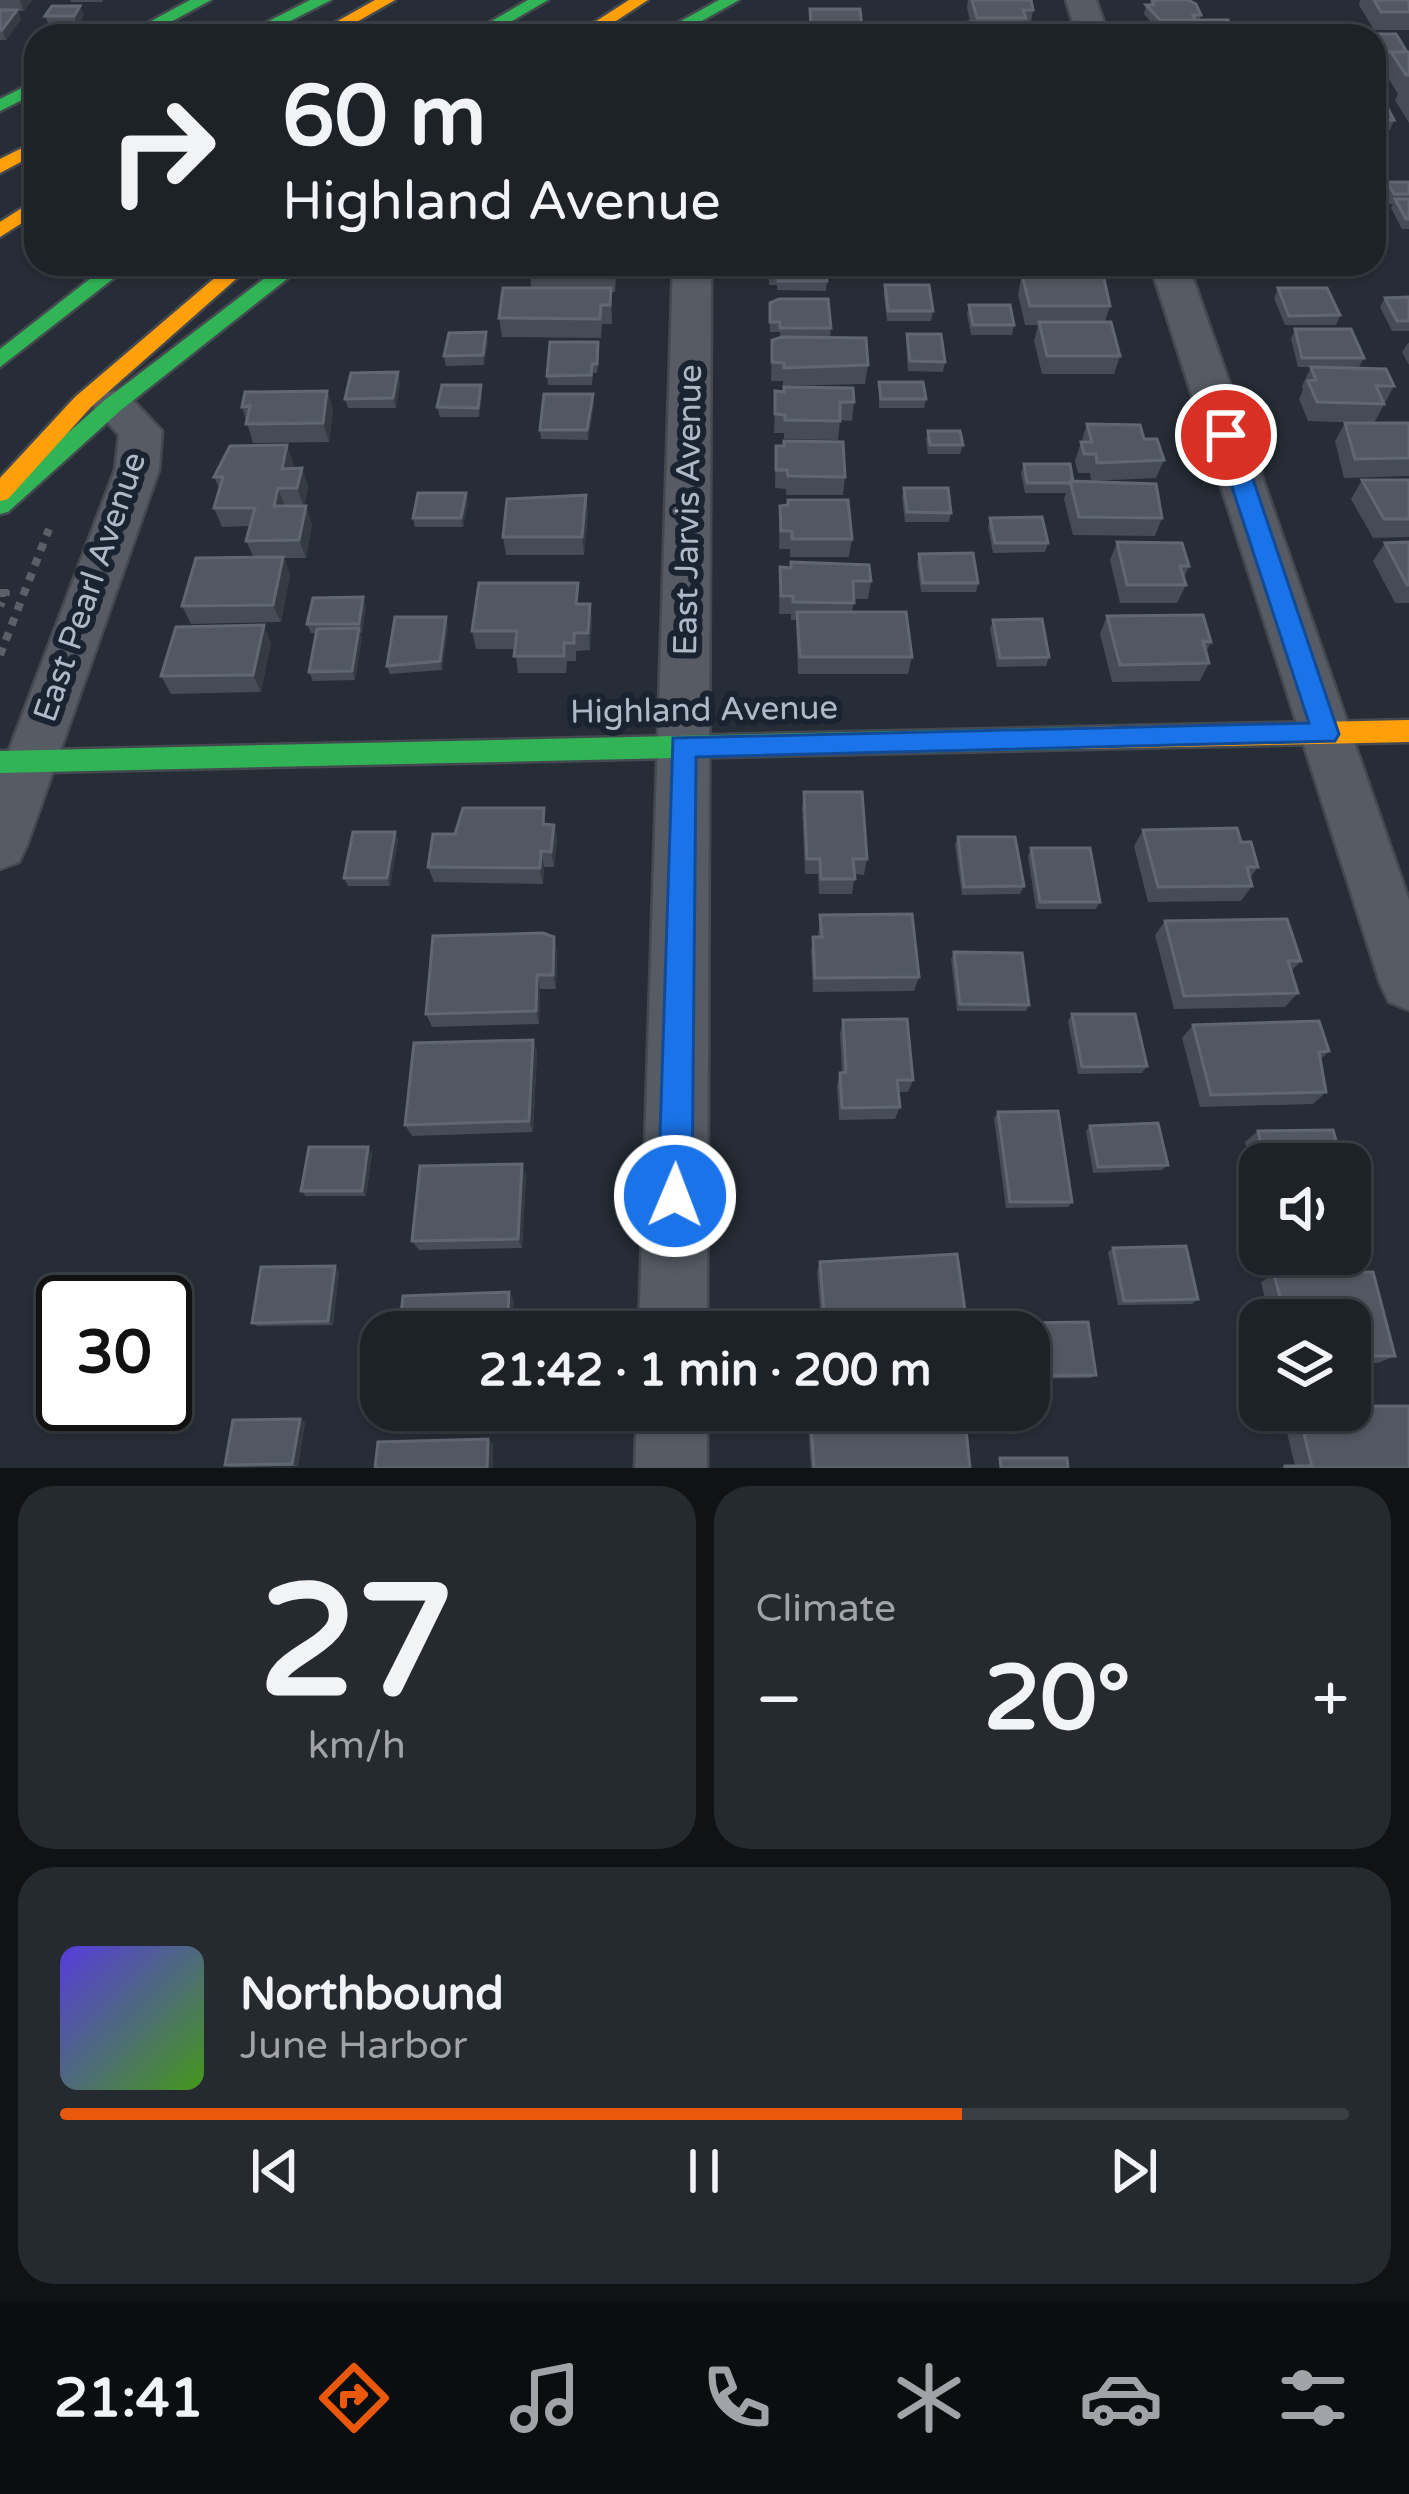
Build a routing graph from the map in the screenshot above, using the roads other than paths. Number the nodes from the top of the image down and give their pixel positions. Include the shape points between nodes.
1 (203, 0) edge
2 (323, 0) edge
3 (386, 0) edge
4 (540, 0) edge
5 (640, 0) edge
6 (731, 0) edge
7 (156, 24) edge
8 (273, 24) edge
9 (341, 24) edge
10 (496, 24) edge
11 (601, 24) edge
12 (692, 24) edge
13 (107, 276) edge
14 (229, 276) edge
15 (280, 276) edge
16 (692, 276) edge
17 (1173, 276) edge
18 (0, 360) edge
19 (112, 405) junction
20 (0, 493) edge
21 (0, 506) edge
22 (1409, 730) edge
23 (1326, 734) junction
24 (683, 746) junction
25 (16, 761) edge
26 (0, 845) edge
27 (1409, 983) edge
28 (673, 1311) edge
29 (671, 1431) edge
30 (670, 1468) edge

1 - 7 main road
2 - 8 main road
3 - 9 main road
4 - 10 main road
5 - 11 main road
6 - 12 main road
13 - 18 main road
14 - 20 main road via 83,402
15 - 19 main road
16 - 24 street, East Jarvis Avenue
17 - 23 street
19 - 21 main road
19 - 25 street, East Pearl Avenue via 141,431 136,470
22 - 23 main road, Highland Avenue
23 - 24 main road, Highland Avenue
23 - 27 street
24 - 25 main road, Highland Avenue
24 - 28 street, East Jarvis Avenue
25 - 26 street, East Pearl Avenue
29 - 30 street

